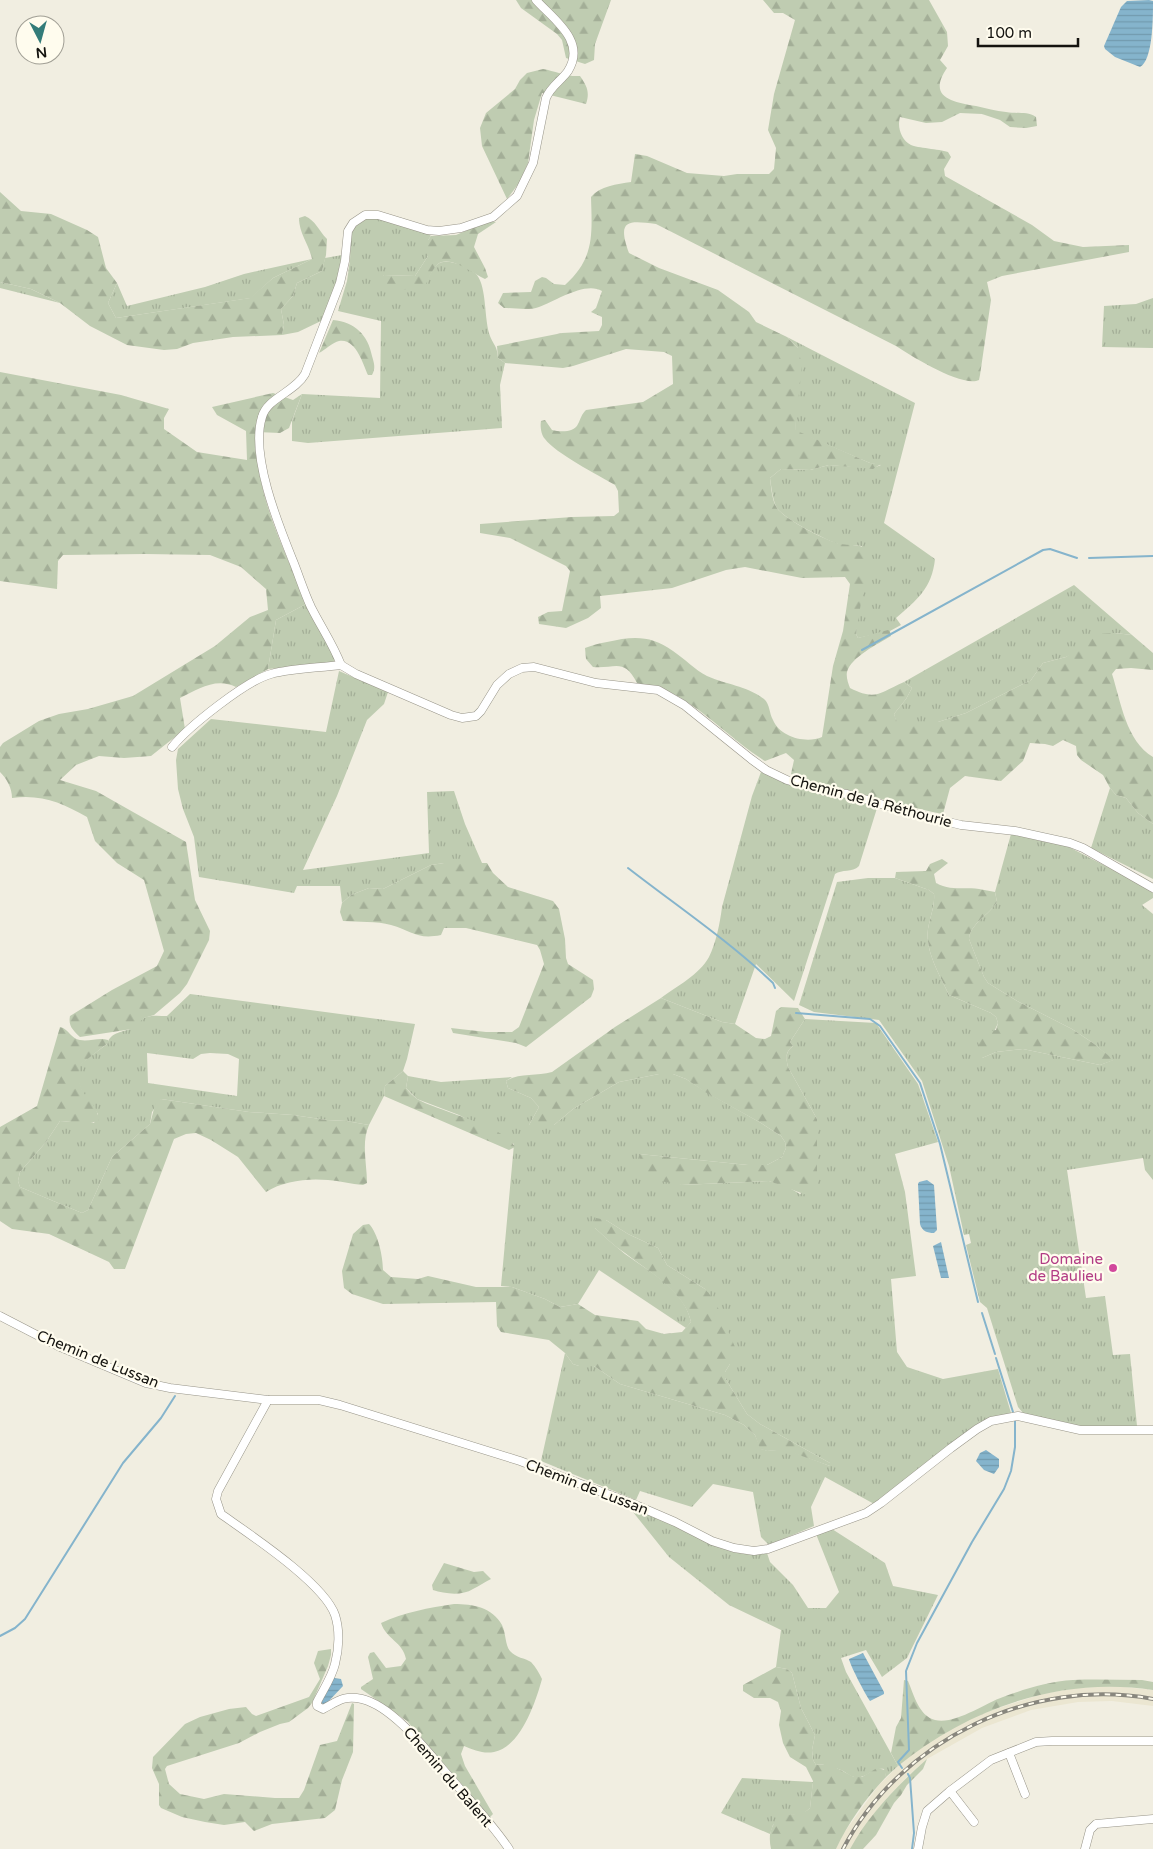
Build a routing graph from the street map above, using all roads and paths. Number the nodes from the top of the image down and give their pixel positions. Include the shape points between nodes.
1 (536, 0) edge
2 (341, 665) junction
3 (172, 747) dead end
4 (1153, 888) edge
5 (0, 1316) edge
6 (268, 1400) junction
7 (1153, 1430) edge
8 (1153, 1741) edge
9 (1009, 1753) junction
10 (950, 1791) junction
11 (1025, 1794) dead end
12 (1153, 1819) edge
13 (974, 1822) dead end
14 (509, 1849) edge
15 (918, 1849) edge
16 (1085, 1849) edge

1 - 2 street via 564,27 572,44 572,55 567,72 549,90 533,163 516,196 493,217 452,230 428,230 378,215 356,219 348,231 340,282 305,374 297,385 268,406 262,417 260,448 273,511 311,606
2 - 3 street via 272,673 258,678 203,718
2 - 4 street, Chemin de la Réthourie via 462,718 476,716 497,685 522,668 534,667 603,685 658,690 684,705 766,770 787,780 961,824 1070,843
5 - 6 street, Chemin de Lussan via 58,1346 146,1383
6 - 7 street, Chemin de Lussan via 319,1400 350,1408 520,1461 631,1503 712,1541 754,1551 768,1549 866,1513 977,1428 991,1421 1018,1416 1080,1430
6 - 14 street, Chemin du Balent via 218,1491 217,1506 221,1514 287,1562 329,1603 337,1624 338,1649 335,1666 317,1706 323,1709 351,1697 377,1705 407,1729
8 - 9 street via 1036,1742
9 - 10 street via 991,1760
9 - 11 street
10 - 13 street
10 - 15 street via 927,1811
12 - 16 street via 1096,1824 1090,1830

